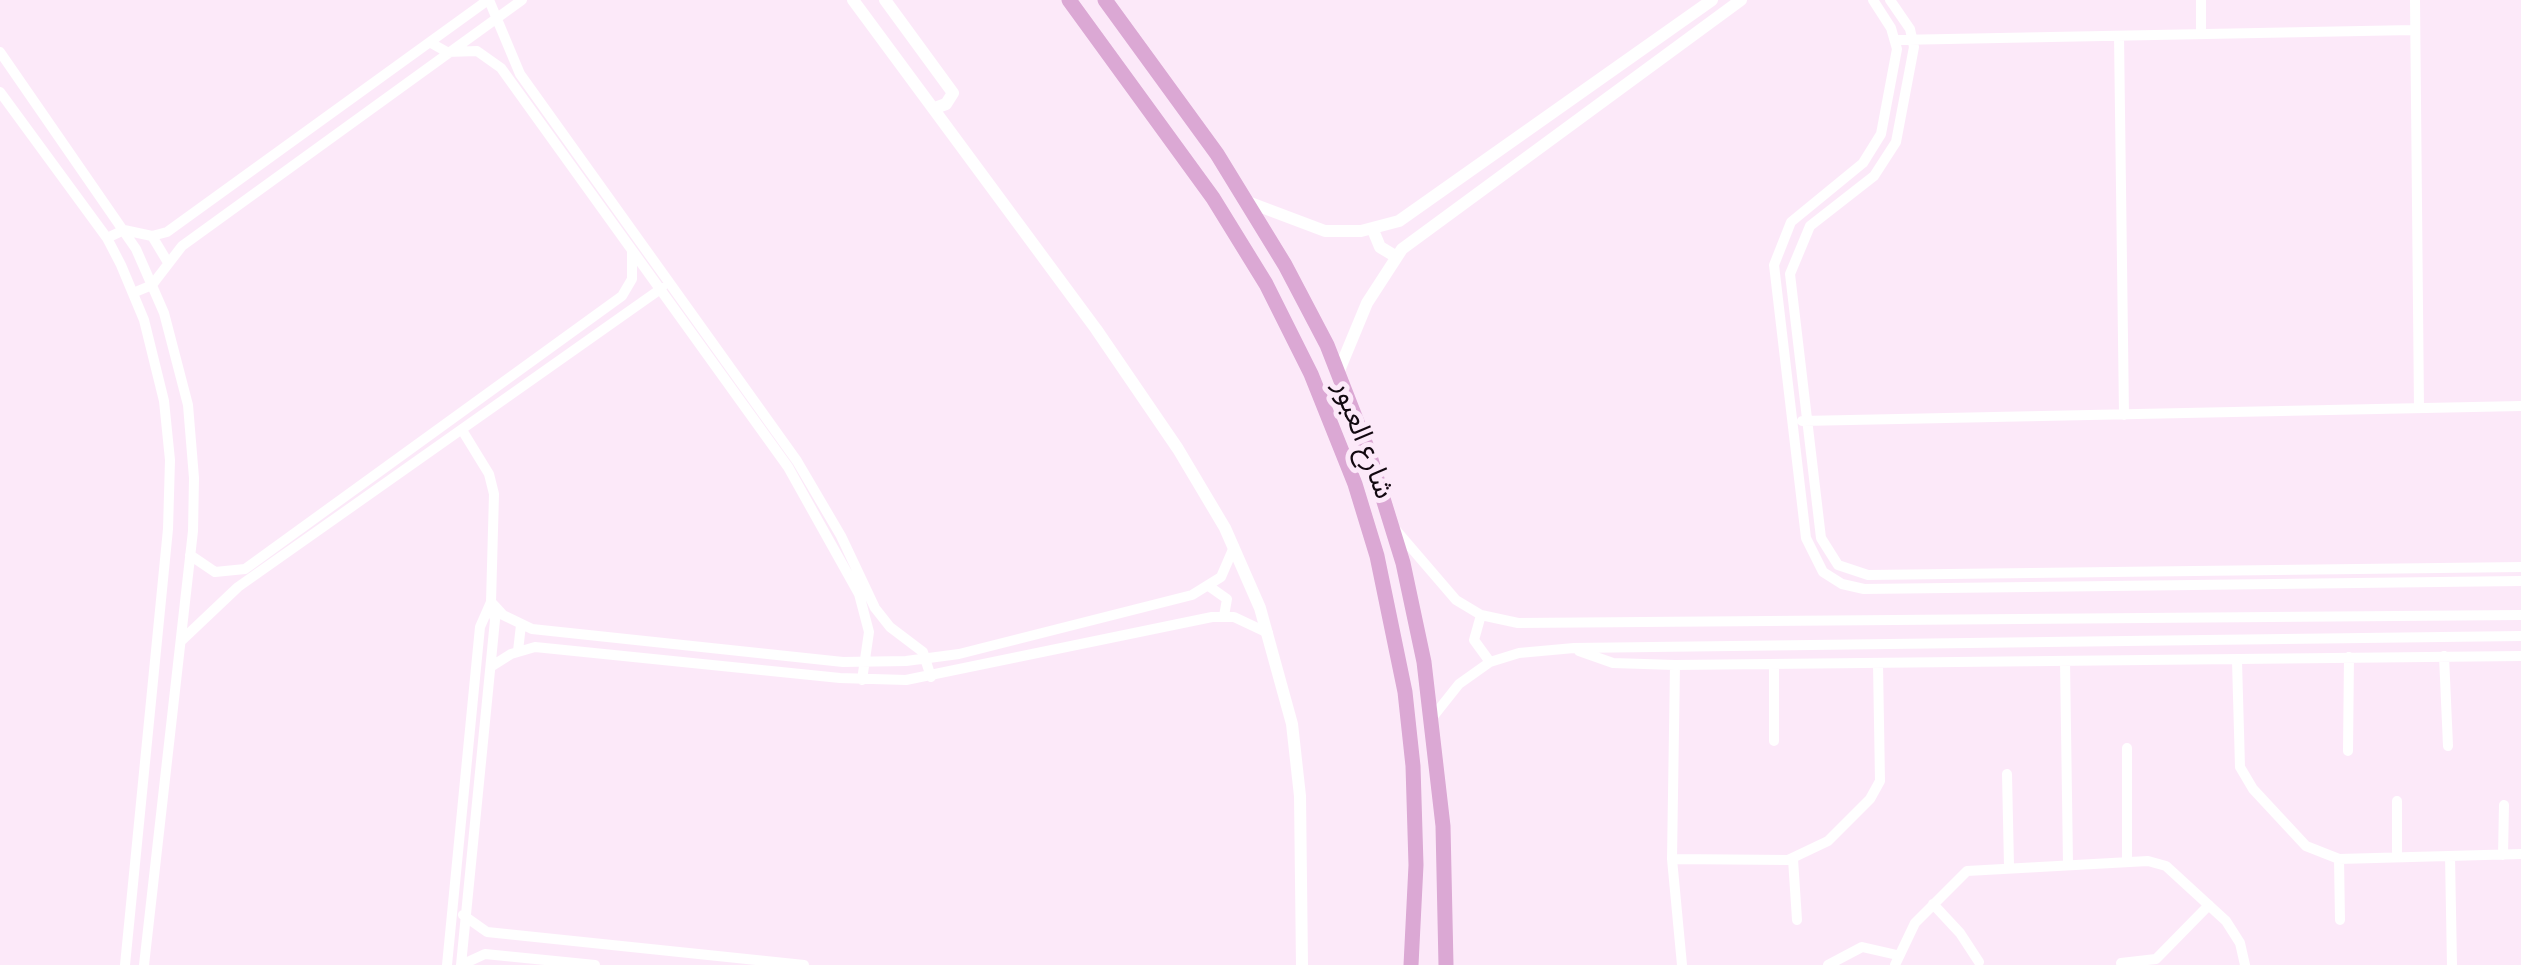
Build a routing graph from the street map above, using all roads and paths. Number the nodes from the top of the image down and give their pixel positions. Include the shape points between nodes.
1 (488, 0) edge
2 (522, 0) edge
3 (854, 0) edge
4 (885, 0) edge
5 (1069, 0) edge
6 (1104, 0) edge
7 (1711, 0) edge
8 (1741, 0) edge
9 (1873, 0) edge
10 (1890, 0) edge
11 (2201, 0) edge
12 (2416, 0) edge
13 (499, 16) junction
14 (2413, 30) junction
15 (2202, 34) junction
16 (2119, 36) junction
17 (1896, 40) junction
18 (1913, 40) junction
19 (431, 43) junction
20 (506, 46) junction
21 (0, 52) edge
22 (453, 52) junction
23 (491, 58) junction
24 (936, 70) junction
25 (912, 78) junction
26 (21, 82) junction
27 (522, 85) junction
28 (1, 93) edge
29 (934, 108) junction
30 (63, 142) junction
31 (46, 154) junction
32 (260, 165) junction
33 (271, 181) junction
34 (1248, 202) junction
35 (194, 212) junction
36 (205, 229) junction
37 (124, 230) junction
38 (1373, 230) junction
39 (152, 236) junction
40 (106, 238) junction
41 (632, 250) junction
42 (1395, 256) junction
43 (167, 261) junction
44 (152, 285) junction
45 (665, 286) junction
46 (134, 293) junction
47 (181, 370) junction
48 (1338, 373) junction
49 (159, 376) junction
50 (2521, 406) edge
51 (2419, 408) junction
52 (756, 412) junction
53 (2124, 415) junction
54 (1807, 421) junction
55 (190, 422) junction
56 (1792, 422) junction
57 (167, 426) junction
58 (462, 430) junction
59 (400, 457) junction
60 (408, 468) junction
61 (1393, 526) junction
62 (168, 528) junction
63 (192, 531) junction
64 (1234, 547) junction
65 (190, 554) junction
66 (265, 562) junction
67 (2521, 568) edge
68 (2214, 571) junction
69 (1913, 574) junction
70 (2521, 582) edge
71 (1210, 586) junction
72 (2214, 586) junction
73 (1914, 588) junction
74 (491, 602) junction
75 (1481, 615) junction
76 (2521, 615) edge
77 (1224, 616) junction
78 (884, 619) junction
79 (868, 623) junction
80 (521, 625) junction
81 (1268, 633) junction
82 (2410, 636) junction
83 (2521, 636) edge
84 (639, 639) junction
85 (180, 642) junction
86 (706, 647) junction
87 (1574, 648) junction
88 (518, 651) junction
89 (637, 656) junction
90 (777, 656) junction
91 (2410, 656) junction
92 (2444, 656) junction
93 (2521, 656) edge
94 (2348, 657) junction
95 (928, 658) junction
96 (864, 661) junction
97 (2065, 661) junction
98 (2237, 661) junction
99 (1490, 662) junction
100 (704, 664) junction
101 (1774, 664) junction
102 (1878, 664) junction
103 (1675, 665) junction
104 (492, 666) junction
105 (776, 672) junction
106 (931, 677) junction
107 (862, 680) junction
108 (1431, 718) junction
109 (1774, 741) dead end
110 (147, 746) junction
111 (2448, 746) dead end
112 (2127, 748) dead end
113 (169, 749) junction
114 (2348, 752) dead end
115 (2008, 774) dead end
116 (2397, 801) dead end
117 (2504, 805) dead end
118 (140, 817) junction
119 (161, 820) junction
120 (2521, 854) edge
121 (2503, 855) junction
122 (2450, 856) junction
123 (2397, 857) junction
124 (2339, 858) junction
125 (1672, 859) junction
126 (1793, 859) junction
127 (2127, 861) junction
128 (2068, 864) junction
129 (1416, 865) junction
130 (1446, 866) junction
131 (2009, 866) junction
132 (1933, 904) junction
133 (2209, 905) junction
134 (452, 913) junction
135 (466, 915) junction
136 (1797, 920) dead end
137 (2340, 920) dead end
138 (487, 932) junction
139 (485, 954) junction
140 (126, 959) edge
141 (145, 960) edge
142 (1896, 960) edge
143 (1979, 962) dead end
144 (2121, 964) edge
145 (447, 965) edge
146 (461, 965) edge
147 (595, 965) edge
148 (804, 965) edge
149 (1302, 965) edge
150 (1412, 965) edge
151 (1446, 965) edge
152 (1682, 965) edge
153 (1828, 965) edge
154 (2244, 965) edge
155 (2452, 965) edge

1 - 13 street
1 - 19 street
2 - 13 street
3 - 25 street
4 - 24 street
5 - 129 main road, شارع العبور via 1236,234 1333,424 1393,624 1413,766
6 - 34 main road, شارع العبور
7 - 38 street via 1426,206
8 - 42 street
9 - 17 street
10 - 18 street
11 - 15 street
12 - 14 street
13 - 20 street
13 - 22 street
14 - 15 street
14 - 51 street
15 - 16 street
16 - 18 street
16 - 53 street
17 - 18 street
17 - 56 street via 1874,150 1799,212 1776,254 1774,293
18 - 54 street via 1892,152 1874,176 1817,218 1791,266
19 - 22 street
19 - 32 street
20 - 23 street
20 - 27 street
21 - 26 street
22 - 23 street via 477,50
22 - 33 street
23 - 27 street
24 - 25 street
24 - 29 street via 953,92
25 - 29 street
26 - 28 street
26 - 30 street
27 - 41 street
27 - 45 street
28 - 31 street
29 - 64 street via 1178,449
30 - 31 street
30 - 37 street
31 - 40 street
32 - 33 street
32 - 35 street
33 - 36 street
34 - 38 street via 1314,228
34 - 48 main road, شارع العبور
35 - 36 street
35 - 39 street
36 - 43 street
37 - 39 street
37 - 40 street
37 - 44 street
38 - 42 street via 1380,247
39 - 43 street
40 - 46 street
41 - 45 street
41 - 59 street via 634,270 622,296
42 - 48 street via 1360,316
43 - 44 street
44 - 46 street
44 - 47 street
45 - 52 street
45 - 58 street
46 - 49 street
47 - 49 street
47 - 55 street
48 - 61 main road, شارع العبور
49 - 57 street
50 - 51 street
51 - 53 street
52 - 78 street via 820,498
52 - 79 street via 853,580
53 - 54 street
54 - 56 street
54 - 69 street via 1827,553 1860,574
55 - 57 street
55 - 63 street
56 - 73 street via 1806,538 1818,566 1849,587
57 - 62 street
58 - 60 street
58 - 74 street via 494,494
59 - 60 street
59 - 66 street
60 - 66 street
61 - 75 street via 1444,590
61 - 108 main road, شارع العبور via 1416,616
62 - 63 street
62 - 110 street
63 - 65 street
64 - 71 street
64 - 81 street
65 - 66 street via 225,574
65 - 85 street
66 - 85 street
67 - 68 street
68 - 69 street
68 - 72 street
69 - 73 street
70 - 72 street
71 - 77 street via 1227,599
71 - 95 street
72 - 73 street
74 - 80 street
74 - 104 street
74 - 134 street via 480,627
75 - 76 street via 1518,622 1686,624
75 - 99 street via 1474,640
77 - 81 street
77 - 106 street
78 - 79 street
78 - 95 street
79 - 96 street
80 - 84 street
80 - 88 street
81 - 149 street via 1299,772
82 - 83 street
82 - 87 street
82 - 91 street
84 - 86 street
84 - 89 street
85 - 113 street
86 - 90 street
86 - 100 street
87 - 99 street via 1519,652
87 - 103 street via 1613,662
88 - 89 street
88 - 104 street
89 - 100 street
90 - 96 street
90 - 105 street
91 - 92 street
91 - 94 street
92 - 93 street
92 - 111 street
94 - 98 street
94 - 114 street
95 - 96 street
95 - 106 street
96 - 107 street
97 - 98 street
97 - 102 street
97 - 128 street
98 - 124 street via 2237,754 2245,779 2306,846
99 - 108 street via 1459,684
100 - 105 street
101 - 102 street
101 - 103 street
101 - 109 street
102 - 126 street via 1878,787 1828,841
103 - 125 street
104 - 135 street
105 - 107 street
106 - 107 street
108 - 130 main road, شارع العبور
110 - 113 street
110 - 118 street
112 - 127 street
113 - 119 street
115 - 131 street
116 - 123 street
117 - 121 street
118 - 119 street
118 - 140 street
119 - 141 street
120 - 121 street
121 - 122 street
122 - 123 street
122 - 155 street
123 - 124 street
124 - 137 street
125 - 126 street
125 - 152 street
126 - 136 street
127 - 128 street
127 - 133 street via 2166,866
128 - 131 street
129 - 130 main road
129 - 150 main road, شارع العبور
130 - 151 main road, شارع العبور
131 - 132 street via 1967,871
132 - 142 street via 1907,934
132 - 143 street
133 - 144 street via 2156,960
133 - 154 street via 2234,931
134 - 135 street
134 - 145 street
135 - 138 street
135 - 146 street
138 - 139 street
138 - 148 street
139 - 146 street
139 - 147 street
140 - 141 street
142 - 153 street via 1862,948

